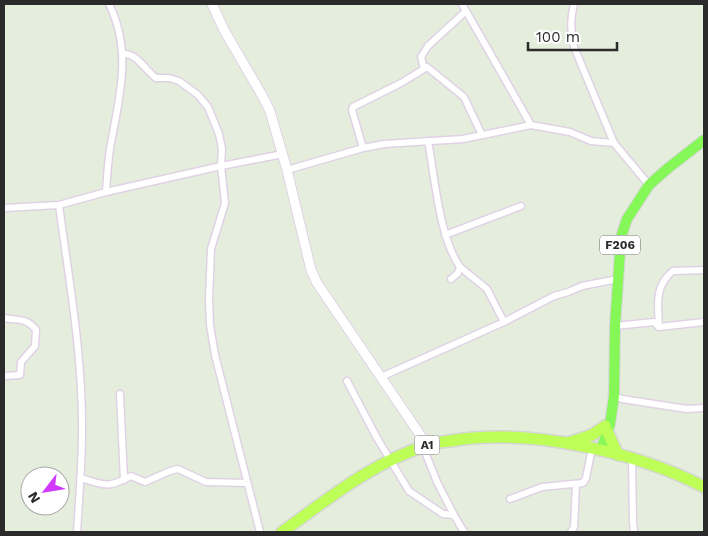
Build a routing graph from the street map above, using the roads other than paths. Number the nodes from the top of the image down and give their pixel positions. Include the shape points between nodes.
1 (109, 4) edge
2 (212, 4) edge
3 (462, 4) edge
4 (574, 4) edge
5 (466, 11) junction
6 (122, 54) junction
7 (424, 68) junction
8 (531, 125) junction
9 (482, 135) junction
10 (704, 140) edge
11 (428, 141) junction
12 (614, 143) junction
13 (363, 148) junction
14 (282, 154) junction
15 (221, 166) junction
16 (288, 170) junction
17 (649, 185) junction
18 (106, 192) junction
19 (59, 205) junction
20 (521, 206) dead end
21 (4, 208) edge
22 (445, 235) junction
23 (460, 267) junction
24 (704, 270) edge
25 (450, 278) dead end
26 (618, 279) junction
27 (4, 318) edge
28 (504, 322) junction
29 (704, 322) edge
30 (615, 326) junction
31 (659, 327) junction
32 (4, 376) edge
33 (381, 377) junction
34 (347, 381) dead end
35 (613, 391) junction
36 (120, 394) dead end
37 (704, 408) edge
38 (606, 429) junction
39 (565, 444) junction
40 (425, 446) junction
41 (596, 449) junction
42 (618, 455) junction
43 (632, 459) junction
44 (390, 460) junction
45 (80, 478) junction
46 (124, 480) junction
47 (247, 483) junction
48 (576, 485) junction
49 (704, 487) edge
50 (510, 499) dead end
51 (454, 515) junction
52 (77, 532) edge
53 (260, 532) edge
54 (282, 532) edge
55 (464, 532) edge
56 (571, 532) edge
57 (634, 532) edge

1 - 6 street via 115,15
2 - 14 street via 263,96
3 - 5 street
4 - 12 street via 570,32 574,47
5 - 7 street via 428,46 421,57
5 - 8 street
6 - 15 street via 134,56 156,78 169,78 186,85 204,101 219,134
6 - 18 street via 122,89 111,143
7 - 9 street via 427,67 464,97
7 - 13 street via 353,108
8 - 9 street
8 - 12 street via 570,132 591,141
9 - 11 street
10 - 17 main road, F206
11 - 13 street
11 - 22 street
12 - 17 street
13 - 16 street
14 - 15 street
14 - 16 street
15 - 18 street
15 - 47 street via 225,203 211,248 210,325
16 - 33 street via 311,270
17 - 26 main road, F206 via 621,237
18 - 19 street
19 - 21 street
19 - 45 street via 80,384
20 - 22 street
22 - 23 street
23 - 25 street
23 - 28 street via 486,289
24 - 31 street via 673,271 669,274 658,292
26 - 28 street via 554,296
26 - 30 main road, F206
27 - 32 street via 26,320 36,330 35,346 21,362 20,375
28 - 33 street
29 - 31 street
30 - 31 street via 654,322
30 - 35 main road, F206
33 - 40 street
34 - 44 street
35 - 37 street via 622,399
35 - 38 main road, F206
36 - 46 street
38 - 39 highway
38 - 41 main road, F206
38 - 42 highway
39 - 40 highway, A1 via 485,436
39 - 41 highway, A1
40 - 44 highway, A1
40 - 51 street via 437,482
41 - 42 highway, A1
41 - 48 street via 585,481
42 - 43 highway, A1
43 - 49 highway, A1 via 655,465
43 - 57 street
44 - 51 street via 409,491 443,514
44 - 54 highway, A1 via 353,481
45 - 46 street via 109,486
45 - 52 street
46 - 47 street via 131,476 146,482 178,469 206,482
47 - 53 street
48 - 50 street via 542,487
48 - 56 street
51 - 55 street

